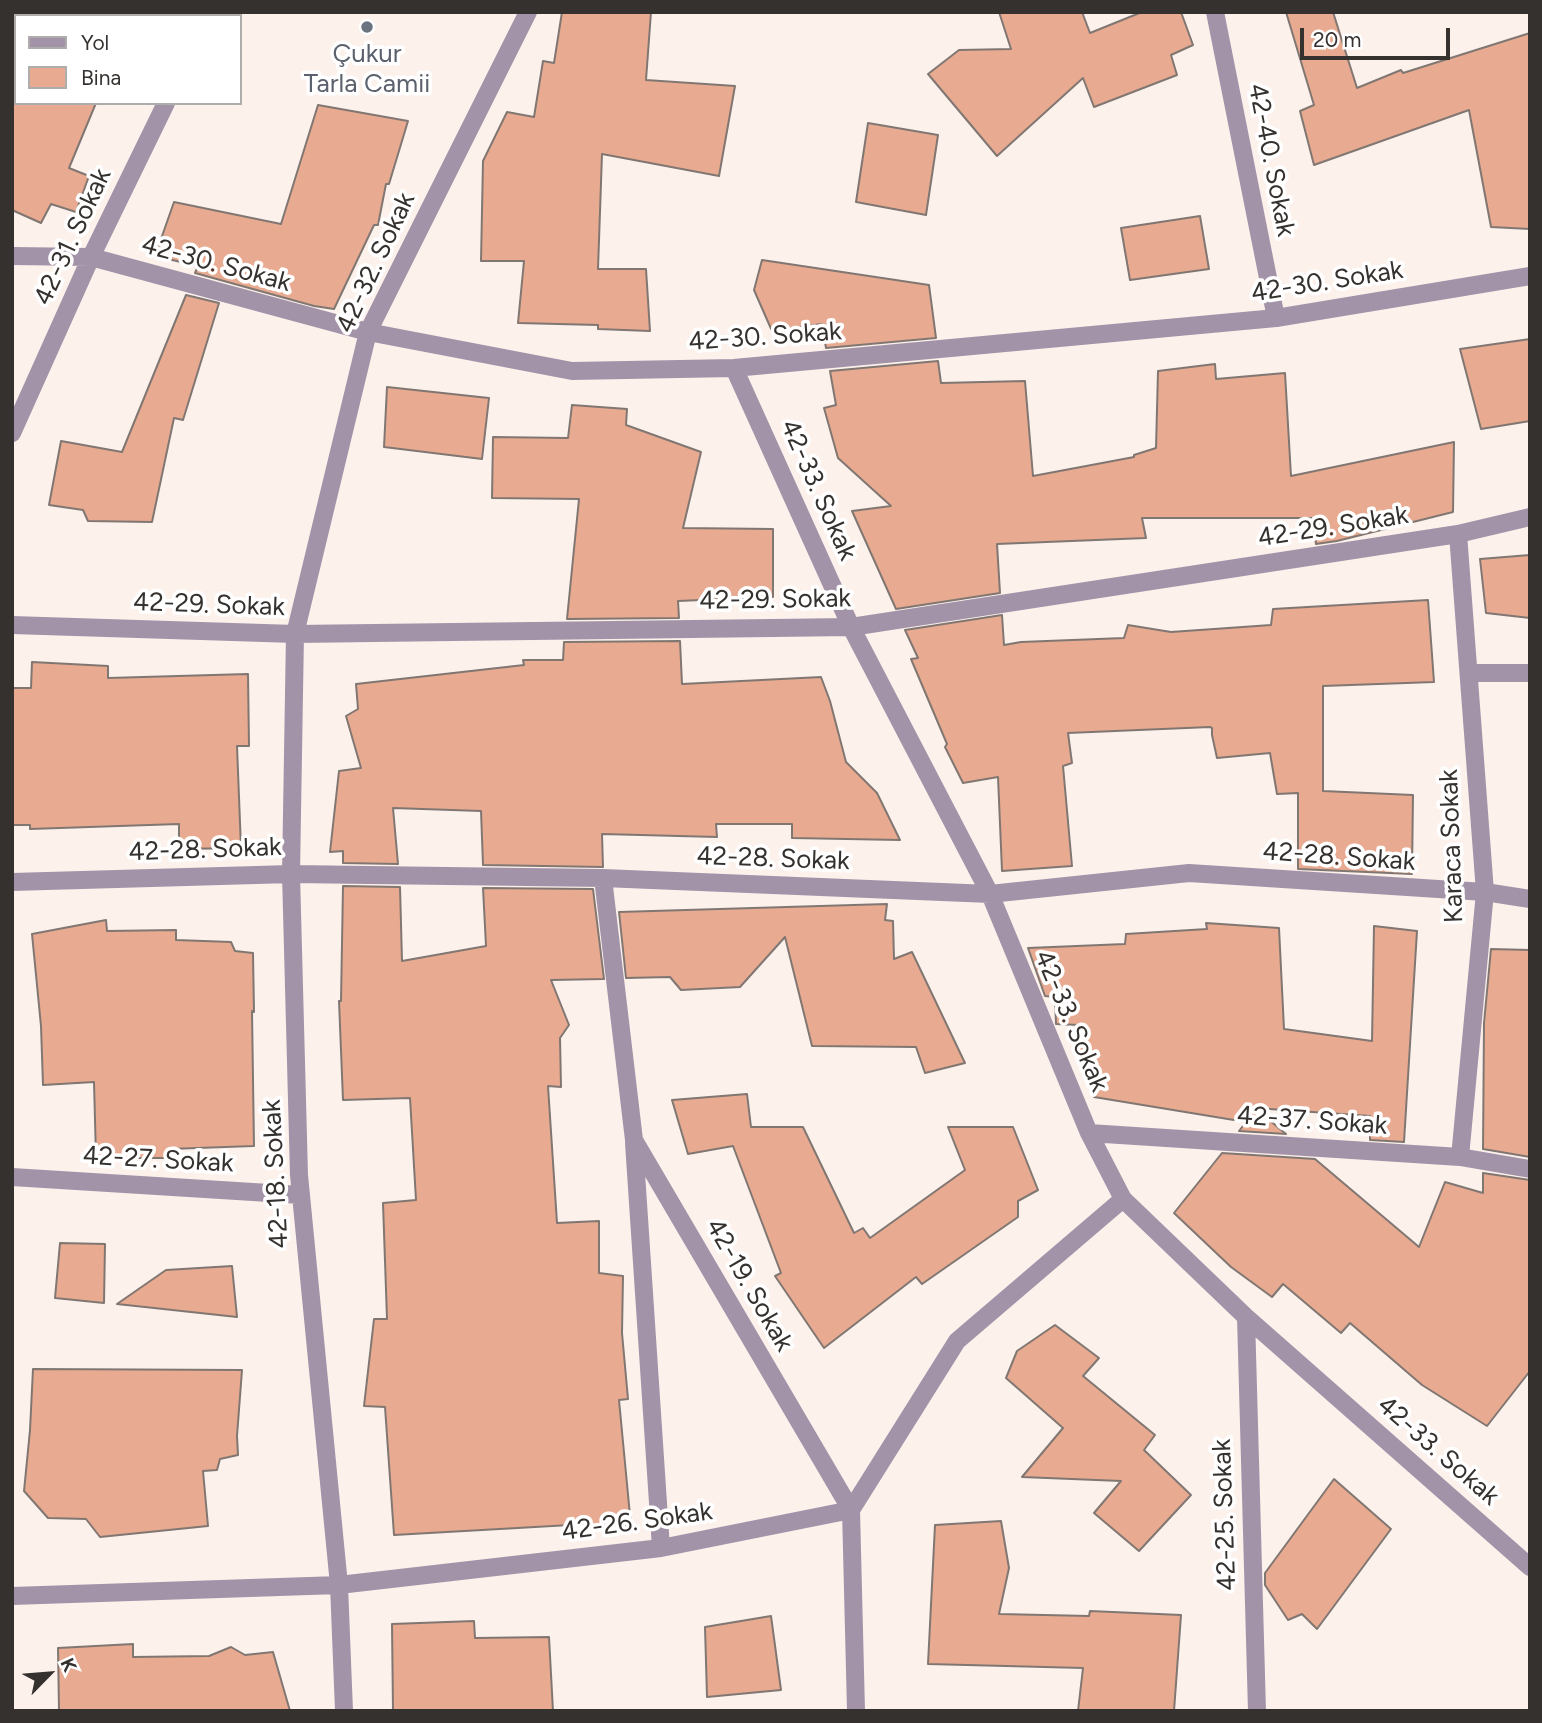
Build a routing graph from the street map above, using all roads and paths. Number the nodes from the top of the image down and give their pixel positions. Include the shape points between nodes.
1 (528, 12) edge
2 (1215, 12) edge
3 (165, 105) edge
4 (12, 256) edge
5 (91, 257) junction
6 (1530, 275) edge
7 (1276, 318) junction
8 (368, 332) junction
9 (734, 368) junction
10 (12, 433) edge
11 (1530, 517) edge
12 (1458, 534) junction
13 (12, 625) edge
14 (851, 627) junction
15 (295, 634) junction
16 (1469, 673) junction
17 (1530, 673) edge
18 (290, 874) junction
19 (603, 878) junction
20 (12, 882) edge
21 (1485, 892) junction
22 (990, 894) junction
23 (1530, 899) edge
24 (1089, 1133) junction
25 (634, 1140) junction
26 (1460, 1157) junction
27 (1530, 1170) edge
28 (12, 1177) edge
29 (301, 1195) junction
30 (1123, 1199) junction
31 (1246, 1317) junction
32 (851, 1510) junction
33 (661, 1548) junction
34 (1530, 1567) edge
35 (338, 1586) junction
36 (12, 1595) edge
37 (344, 1711) edge
38 (856, 1711) edge
39 (1257, 1711) edge

1 - 8 street, 42-32. Sokak
2 - 7 street, 42-40. Sokak
3 - 5 street, 42-31. Sokak
4 - 5 street, 42-30. Sokak
5 - 8 street, 42-30. Sokak
5 - 10 street, 42-31. Sokak
6 - 7 street, 42-30. Sokak
7 - 9 street, 42-30. Sokak
8 - 9 street, 42-30. Sokak via 572,371
8 - 15 street, 42-32. Sokak
9 - 14 street, 42-33. Sokak
11 - 12 street, 42-29. Sokak
12 - 14 street, 42-29. Sokak
12 - 16 street, Karaca Sokak
13 - 15 street, 42-29. Sokak
14 - 15 street, 42-29. Sokak
14 - 22 street, 42-33. Sokak
15 - 18 street, 42-18. Sokak
16 - 17 street
16 - 21 street, Karaca Sokak
18 - 19 street, 42-28. Sokak
18 - 20 street, 42-28. Sokak
18 - 29 street, 42-18. Sokak
19 - 22 street, 42-28. Sokak
19 - 25 street, 42-19. Sokak
21 - 22 street, 42-28. Sokak via 1189,873
21 - 23 street, 42-28. Sokak
21 - 26 street, Karaca Sokak
22 - 24 street, 42-33. Sokak
24 - 26 street, 42-37. Sokak
24 - 30 street, 42-33. Sokak
25 - 32 street, 42-19. Sokak
25 - 33 street
26 - 27 street, 42-37. Sokak
28 - 29 street, 42-27. Sokak
29 - 35 street, 42-18. Sokak
30 - 31 street, 42-33. Sokak
30 - 32 street via 957,1341
31 - 34 street, 42-33. Sokak
31 - 39 street, 42-25. Sokak
32 - 33 street, 42-26. Sokak
32 - 38 street, 42-19. Sokak
33 - 35 street, 42-26. Sokak
35 - 36 street, 42-26. Sokak
35 - 37 street, 42-18. Sokak

